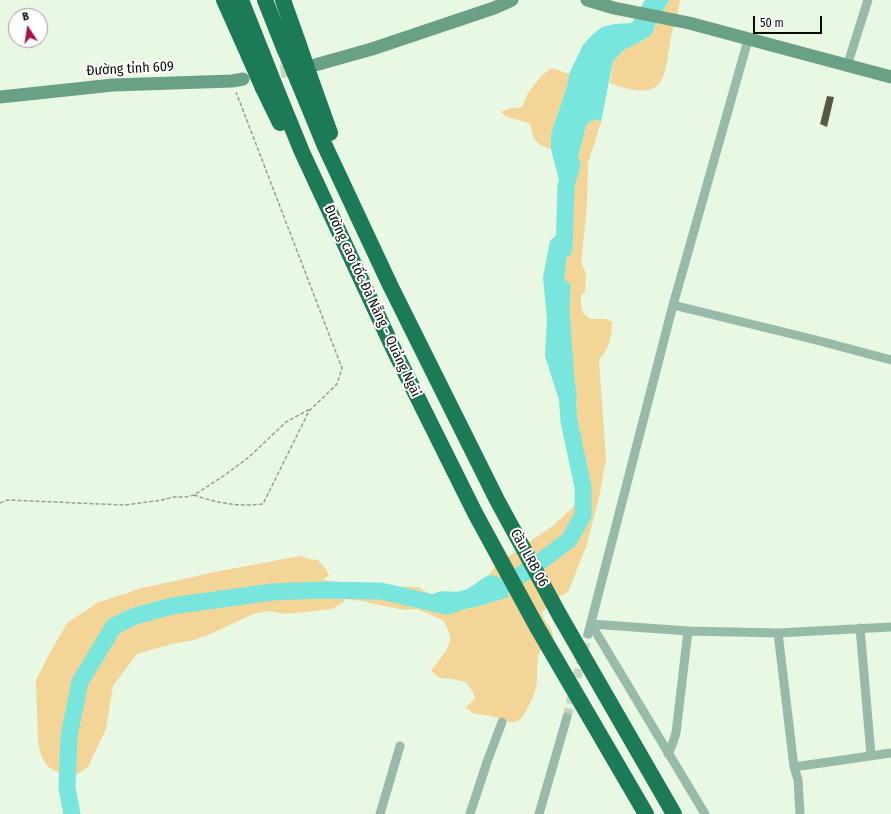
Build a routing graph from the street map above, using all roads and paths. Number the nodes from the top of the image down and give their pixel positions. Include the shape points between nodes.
1 (224, 0) edge
2 (241, 0) edge
3 (265, 0) edge
4 (283, 0) edge
5 (512, 0) edge
6 (868, 0) edge
7 (595, 1) edge
8 (748, 40) junction
9 (292, 46) junction
10 (255, 54) junction
11 (847, 66) junction
12 (308, 74) junction
13 (891, 78) edge
14 (237, 80) joint
15 (0, 95) edge
16 (673, 305) junction
17 (891, 360) edge
18 (311, 408) junction
19 (194, 495) junction
20 (497, 500) joint
21 (0, 503) edge
22 (475, 513) joint
23 (591, 624) junction
24 (891, 627) edge
25 (860, 628) junction
26 (688, 631) junction
27 (778, 633) junction
28 (588, 634) tunnel mouth
29 (567, 717) tunnel mouth
30 (502, 722) dead end
31 (400, 746) dead end
32 (891, 753) edge
33 (668, 754) junction
34 (871, 756) junction
35 (794, 767) junction
36 (380, 814) edge
37 (470, 814) edge
38 (539, 814) edge
39 (646, 814) edge
40 (674, 814) edge
41 (705, 814) edge
42 (800, 814) edge

1 - 10 highway
2 - 10 highway
3 - 9 highway
4 - 9 highway
5 - 12 main road
6 - 11 street
7 - 8 main road via 614,8 689,23
8 - 11 main road
8 - 16 street
9 - 12 highway, Đường cao tốc Đà Nẵng - Quảng Ngãi, bridge
10 - 22 highway, Đường cao tốc Đà Nẵng - Quảng Ngãi, bridge via 393,348
11 - 13 main road
12 - 20 highway, Đường cao tốc Đà Nẵng - Quảng Ngãi via 390,285
14 - 15 main road, Đường tỉnh 609 via 113,85
14 - 18 path via 342,368 337,384
16 - 17 street
16 - 23 street
18 - 19 path via 286,422 249,457
18 - 19 path via 263,504 232,505
19 - 21 path via 125,505 8,500
20 - 40 highway, Cầu LRB 06 via 560,616
22 - 39 highway, Cầu LRB 06 via 537,627
23 - 26 street
23 - 28 street
23 - 33 street
24 - 25 street
25 - 27 street
25 - 34 street
26 - 27 street
26 - 33 street via 676,733
27 - 35 street
29 - 38 street
30 - 37 street
31 - 36 street
32 - 34 street
33 - 41 street
34 - 35 street
35 - 42 street via 798,780

